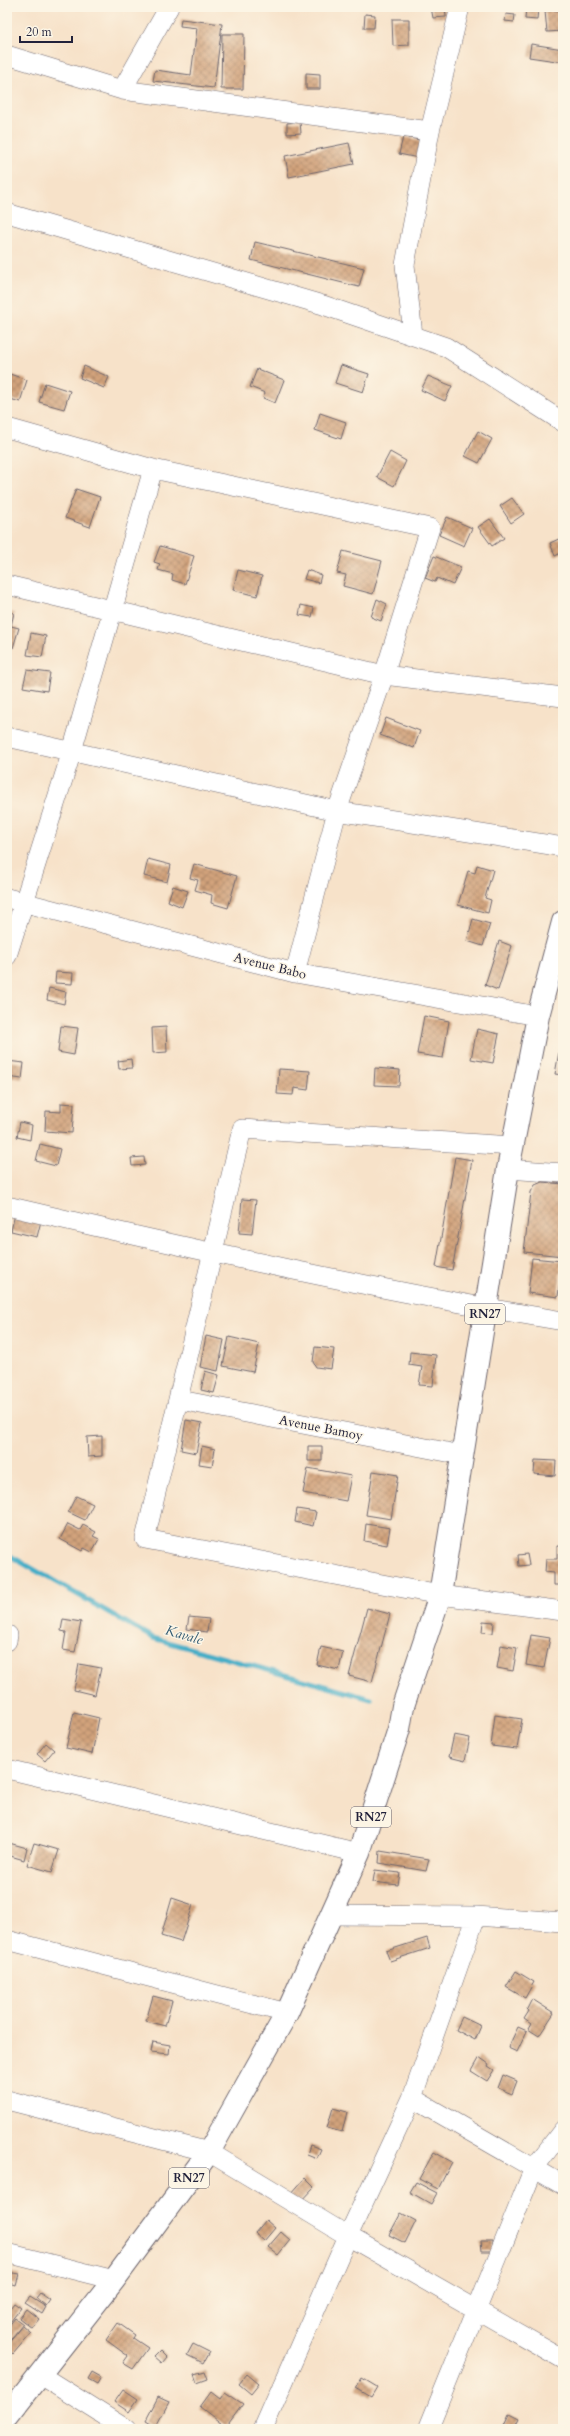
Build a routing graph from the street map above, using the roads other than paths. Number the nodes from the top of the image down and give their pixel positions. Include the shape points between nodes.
1 (170, 7) edge
2 (460, 7) edge
3 (7, 55) edge
4 (122, 90) junction
5 (430, 132) junction
6 (7, 213) edge
7 (413, 335) junction
8 (563, 422) edge
9 (7, 428) edge
10 (154, 469) junction
11 (7, 585) edge
12 (114, 611) junction
13 (384, 675) junction
14 (563, 697) edge
15 (7, 737) edge
16 (72, 751) junction
17 (337, 811) junction
18 (563, 847) edge
19 (16, 900) edge
20 (563, 922) edge
21 (7, 956) edge
22 (295, 973) junction
23 (538, 1016) junction
24 (513, 1146) junction
25 (508, 1169) junction
26 (563, 1173) edge
27 (7, 1206) edge
28 (212, 1254) junction
29 (486, 1308) junction
30 (563, 1321) edge
31 (180, 1400) junction
32 (462, 1455) junction
33 (440, 1595) junction
34 (563, 1611) edge
35 (7, 1769) edge
36 (359, 1853) junction
37 (330, 1915) junction
38 (476, 1916) junction
39 (563, 1922) edge
40 (7, 1940) edge
41 (286, 2013) junction
42 (412, 2098) junction
43 (7, 2100) edge
44 (563, 2130) edge
45 (209, 2152) junction
46 (534, 2168) junction
47 (563, 2185) edge
48 (348, 2236) junction
49 (7, 2253) edge
50 (114, 2280) junction
51 (477, 2310) junction
52 (563, 2359) edge
53 (40, 2376) junction
54 (7, 2416) edge
55 (126, 2429) edge
56 (263, 2429) edge
57 (428, 2429) edge

1 - 4 street
2 - 5 street
3 - 4 street
4 - 5 street
5 - 7 street via 405,265
6 - 7 street via 323,305
7 - 8 street via 446,347
9 - 10 street
10 - 12 street
10 - 13 street via 430,528
11 - 12 street
12 - 13 street
12 - 16 street
13 - 14 street
13 - 17 street
15 - 16 street
16 - 17 street
16 - 19 street
17 - 18 street
17 - 22 street
19 - 21 street
19 - 22 street, Avenue Babo
20 - 23 main road, RN27
22 - 23 street, Avenue Babo
23 - 24 main road, RN27
24 - 25 main road, RN27
24 - 28 street via 242,1129
25 - 26 street
25 - 29 main road, RN27
27 - 28 street
28 - 29 street
28 - 31 street
29 - 30 street
29 - 32 main road, RN27
31 - 32 street, Avenue Bamoy
31 - 33 street via 145,1539
32 - 33 main road, RN27
33 - 34 street
33 - 36 main road, RN27 via 403,1706 399,1729
35 - 36 street
36 - 37 main road, RN27
37 - 38 street
37 - 41 main road, RN27
38 - 39 street
38 - 42 street
40 - 41 street
41 - 45 main road, RN27
42 - 46 street
42 - 48 street
43 - 45 street
44 - 46 street
45 - 48 street
45 - 50 main road, RN27
46 - 47 street
46 - 51 street
48 - 51 street
48 - 56 street
49 - 50 street
50 - 53 main road, RN27
51 - 52 street
51 - 57 street
53 - 54 main road, RN27
53 - 55 street

